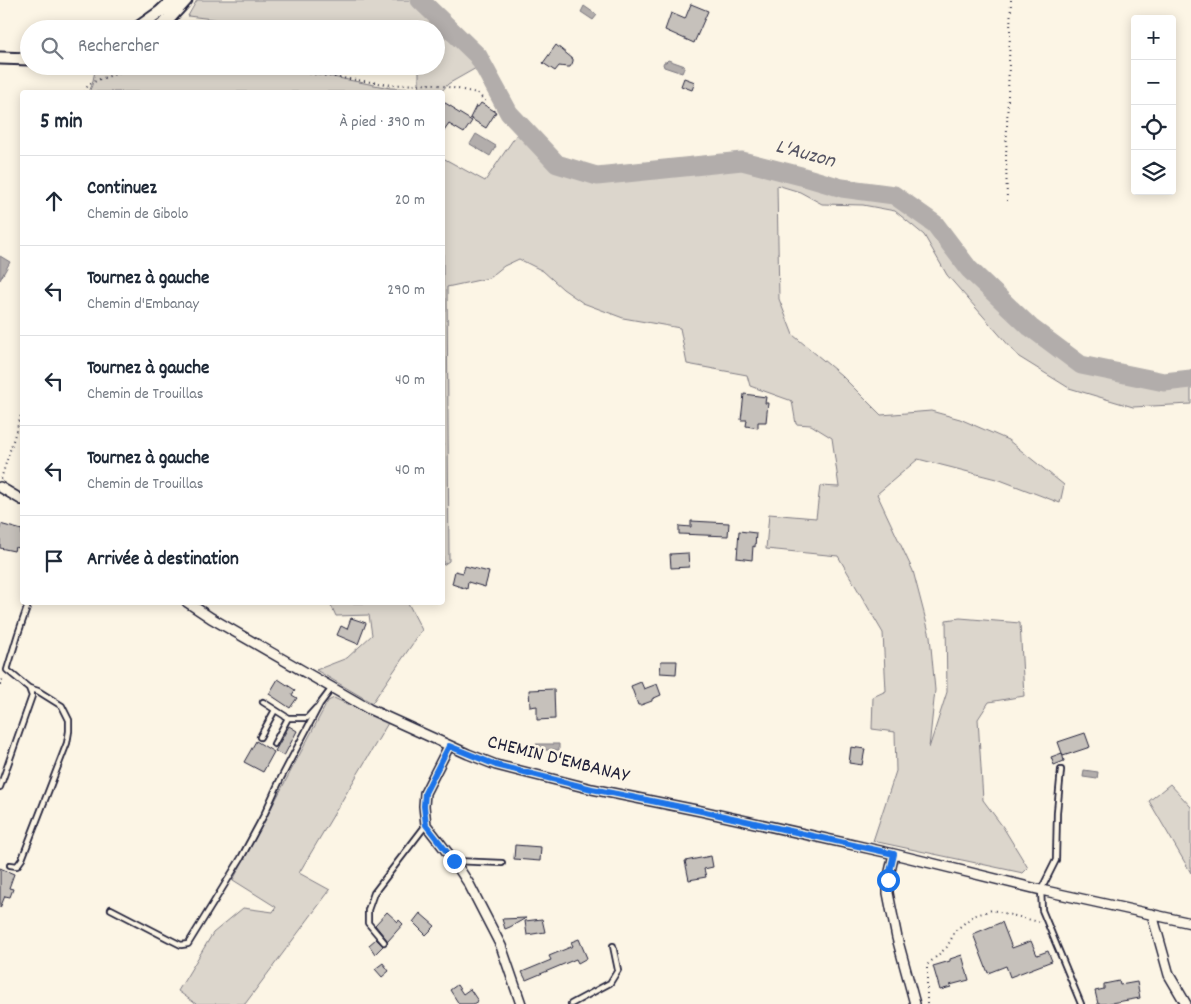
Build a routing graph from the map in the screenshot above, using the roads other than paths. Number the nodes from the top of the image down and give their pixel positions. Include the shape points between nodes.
1 (173, 0) edge
2 (186, 0) edge
3 (149, 20) edge
4 (168, 20) edge
5 (0, 58) edge
6 (20, 58) edge
7 (0, 486) edge
8 (20, 499) edge
9 (28, 605) edge
10 (192, 605) edge
11 (29, 688) junction
12 (332, 688) junction
13 (263, 702) dead end
14 (320, 704) junction
15 (275, 710) junction
16 (288, 718) junction
17 (260, 737) dead end
18 (274, 744) dead end
19 (449, 746) junction
20 (1061, 770) dead end
21 (0, 786) edge
22 (426, 825) junction
23 (894, 854) junction
24 (454, 861) junction
25 (502, 864) dead end
26 (10, 865) dead end
27 (1041, 890) junction
28 (111, 909) dead end
29 (1152, 914) junction
30 (1191, 923) edge
31 (384, 942) dead end
32 (613, 946) dead end
33 (521, 1004) edge
34 (571, 1004) edge
35 (915, 1004) edge
36 (1082, 1004) edge
37 (1186, 1004) edge

1 - 3 main road
2 - 4 main road
5 - 6 main road
7 - 8 street
9 - 11 lane via 7,670
10 - 12 street, CHEMIN D'EMBANAY
11 - 21 lane via 32,696
11 - 26 lane via 62,706 69,720 69,731 22,859 17,866
12 - 14 lane
12 - 19 street, CHEMIN D'EMBANAY via 369,710
13 - 15 lane
14 - 16 lane via 307,718
14 - 28 lane via 250,841 188,944 171,940
15 - 16 lane
15 - 17 lane
16 - 18 lane
19 - 22 street via 425,793
19 - 23 street, CHEMIN D'EMBANAY via 496,765 592,789
20 - 27 lane via 1056,860
22 - 24 street
22 - 31 lane via 374,893 368,910 368,923
23 - 27 street, CHEMIN D'EMBANAY
23 - 35 street via 888,893
24 - 25 lane
24 - 33 street via 501,946
27 - 29 street, CHEMIN D'EMBANAY
27 - 36 lane via 1042,910
29 - 30 street, CHEMIN D'EMBANAY
29 - 37 street via 1169,974
32 - 34 lane via 618,970 610,983

